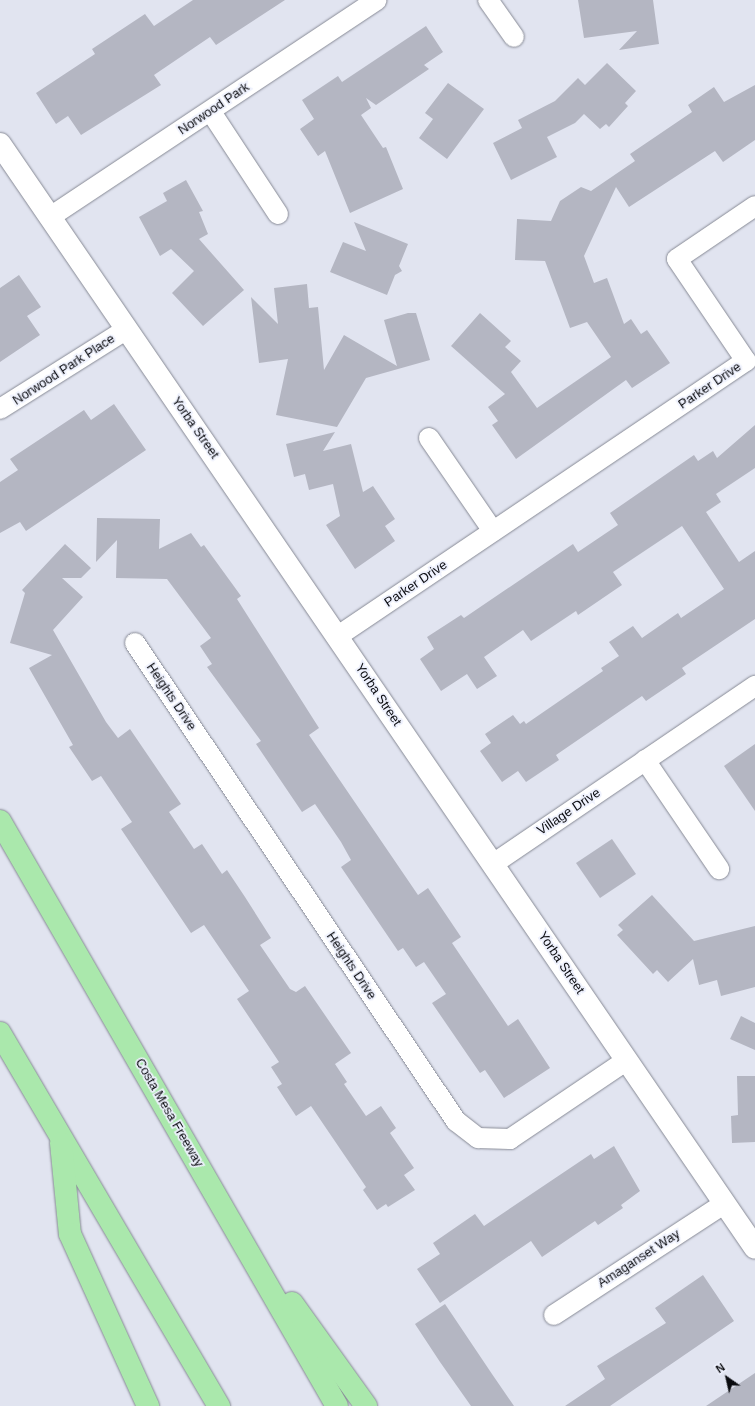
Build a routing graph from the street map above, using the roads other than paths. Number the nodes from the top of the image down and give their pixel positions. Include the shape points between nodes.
1 (378, 0) edge
2 (488, 0) edge
3 (514, 37) dead end
4 (211, 112) junction
5 (0, 144) edge
6 (755, 206) edge
7 (278, 214) dead end
8 (50, 217) junction
9 (127, 329) junction
10 (0, 409) edge
11 (429, 438) dead end
12 (493, 531) junction
13 (338, 636) junction
14 (135, 644) dead end
15 (755, 686) edge
16 (645, 760) junction
17 (0, 821) edge
18 (493, 864) junction
19 (719, 869) dead end
20 (0, 1033) edge
21 (627, 1060) junction
22 (60, 1136) junction
23 (724, 1203) junction
24 (226, 1213) junction
25 (755, 1248) edge
26 (554, 1315) dead end
27 (148, 1406) edge
28 (219, 1406) edge
29 (336, 1406) edge
30 (366, 1406) edge

1 - 4 street, Norwood Park
2 - 3 street
4 - 7 street
4 - 8 street, Norwood Park
5 - 8 main road, Yorba Street
6 - 12 street, Parker Drive via 678,259 746,361
8 - 9 main road, Yorba Street
9 - 10 street, Norwood Park Place
9 - 13 main road, Yorba Street
11 - 12 street
12 - 13 street, Parker Drive
13 - 18 main road, Yorba Street
14 - 21 street, Heights Drive via 456,1121 478,1138 510,1139
15 - 16 street, Village Drive
16 - 18 street, Village Drive
16 - 19 street
17 - 24 highway, Costa Mesa Freeway
18 - 21 main road, Yorba Street
20 - 22 highway
21 - 23 main road, Yorba Street
22 - 27 highway via 70,1234
22 - 28 highway
23 - 25 main road, Yorba Street
23 - 26 street, Amaganset Way
24 - 29 highway, Costa Mesa Freeway
24 - 30 highway

